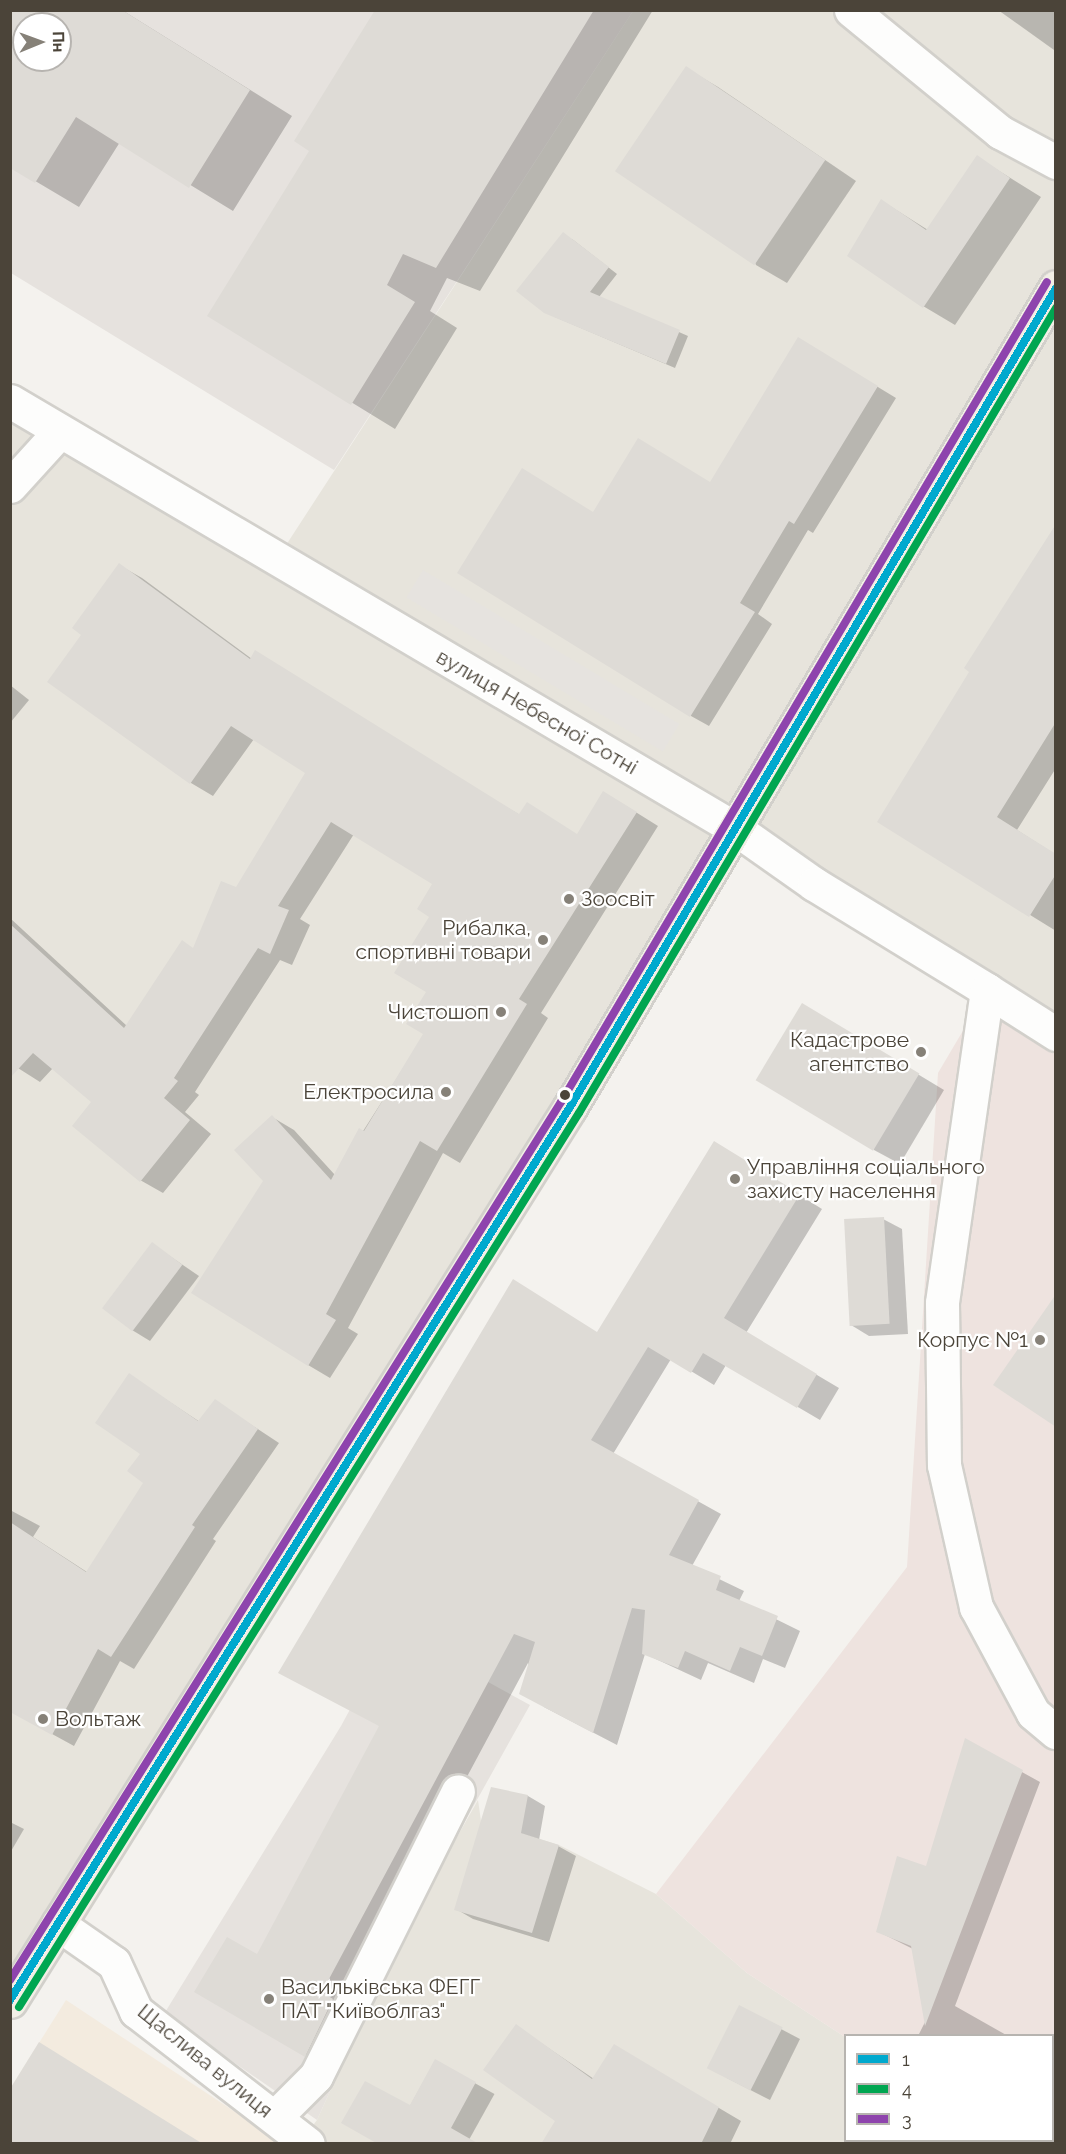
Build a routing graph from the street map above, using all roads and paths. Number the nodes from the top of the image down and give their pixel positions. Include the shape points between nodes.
1 (851, 10) edge
2 (1056, 162) edge
3 (1056, 286) edge
4 (10, 401) edge
5 (60, 431) junction
6 (10, 486) edge
7 (736, 829) junction
8 (987, 990) junction
9 (1056, 1034) edge
10 (1056, 1732) edge
11 (458, 1791) dead end
12 (58, 1924) junction
13 (10, 2001) edge
14 (275, 2117) junction
15 (308, 2144) edge

1 - 2 street via 1000,132
3 - 7 main road
4 - 5 street, вулиця Небесної Сотні
5 - 6 street
5 - 7 street, вулиця Небесної Сотні
7 - 8 street, вулиця Небесної Сотні via 813,884
7 - 12 main road via 570,1107
8 - 9 street, вулиця Небесної Сотні
8 - 10 street via 942,1303 944,1465 976,1608 1033,1713
11 - 14 street via 316,2076
12 - 13 main road
12 - 14 street, Щаслива вулиця via 114,1963 136,2012
14 - 15 street, Щаслива вулиця

